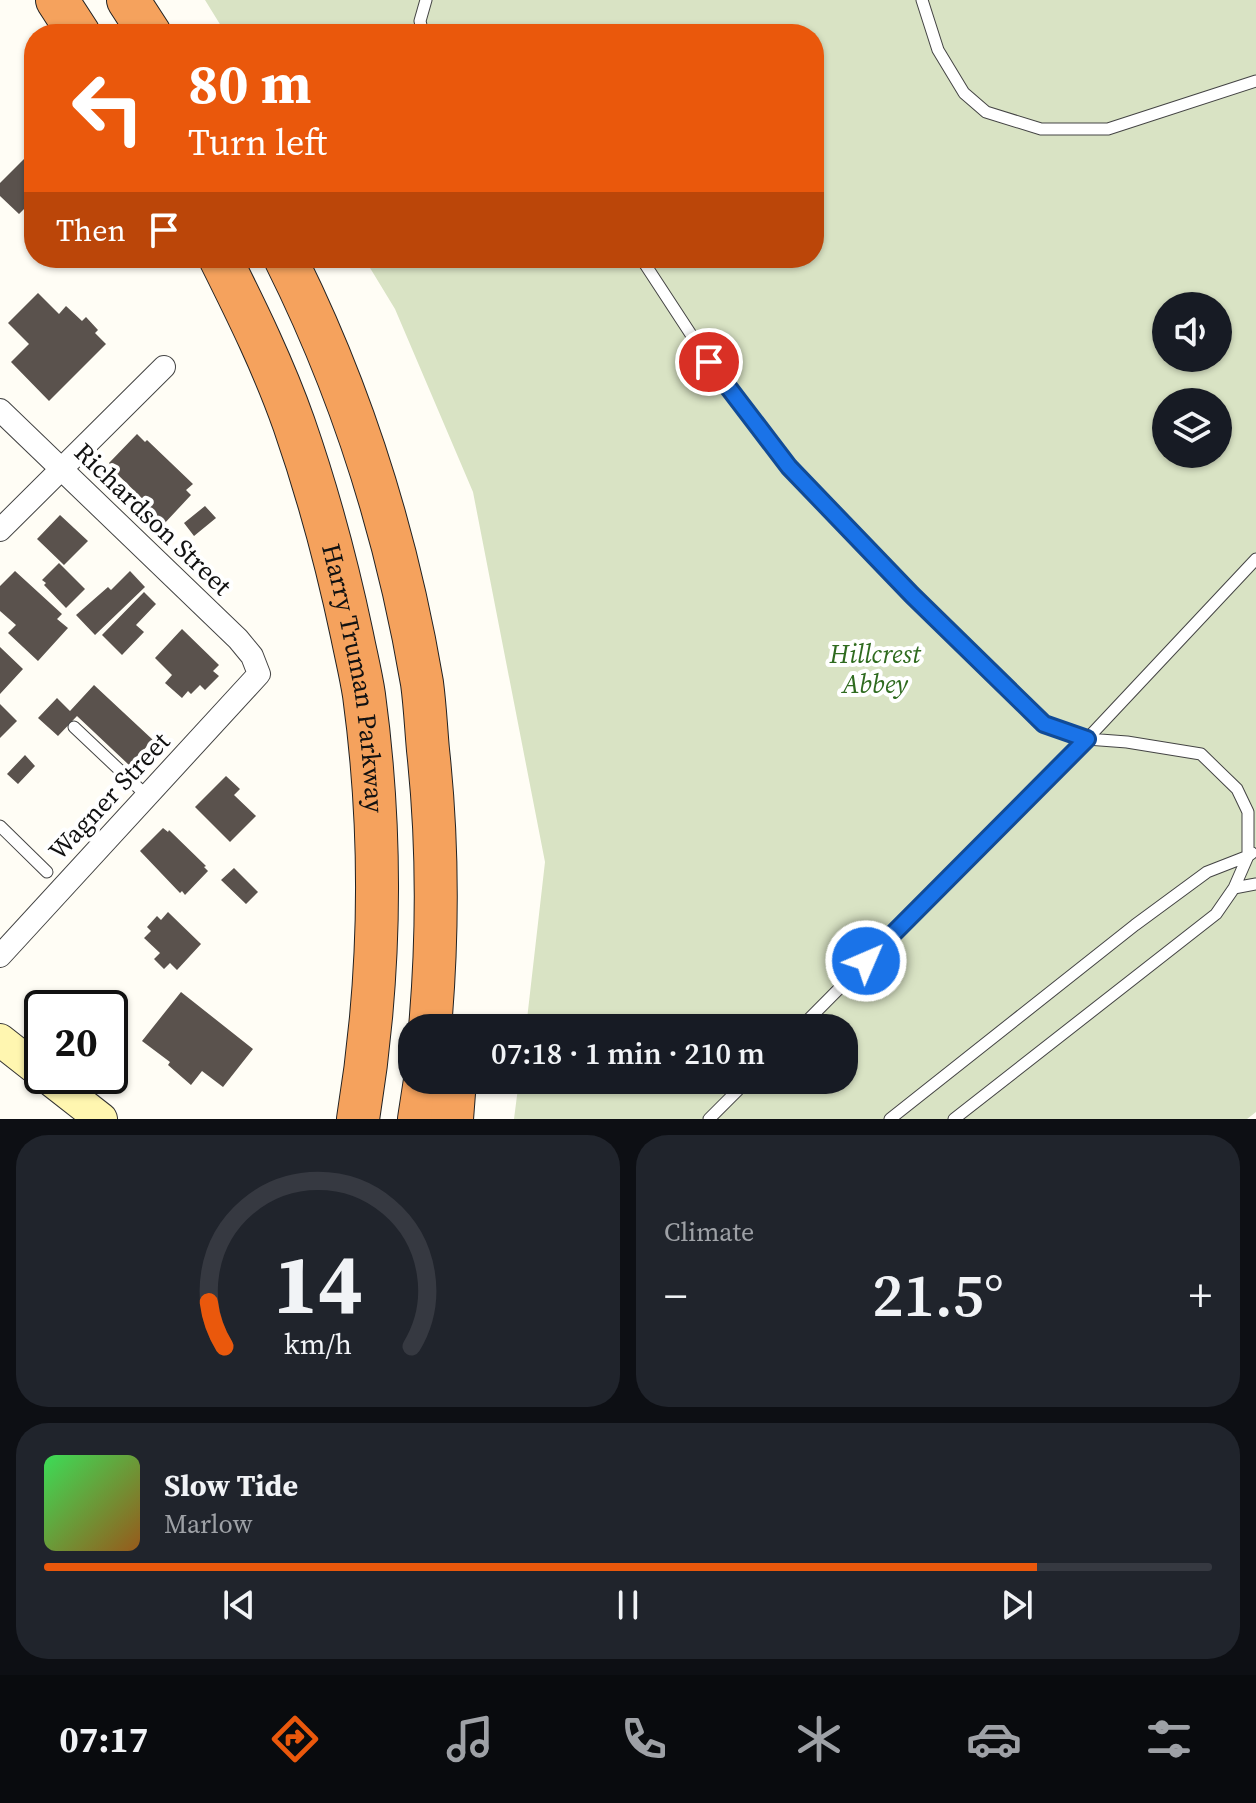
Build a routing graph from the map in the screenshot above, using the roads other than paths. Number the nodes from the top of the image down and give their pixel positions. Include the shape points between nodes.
1 (57, 0) edge
2 (128, 0) edge
3 (426, 0) edge
4 (922, 0) edge
5 (73, 24) edge
6 (144, 24) edge
7 (421, 24) edge
8 (1256, 81) edge
9 (225, 268) edge
10 (290, 268) edge
11 (648, 268) edge
12 (164, 367) dead end
13 (0, 410) edge
14 (60, 469) junction
15 (0, 530) edge
16 (1256, 559) edge
17 (259, 674) joint
18 (422, 685) junction
19 (74, 727) dead end
20 (1087, 739) junction
21 (147, 796) junction
22 (0, 826) edge
23 (1252, 852) edge
24 (47, 872) dead end
25 (1256, 884) edge
26 (1234, 888) junction
27 (0, 956) edge
28 (375, 977) junction
29 (431, 1014) edge
30 (460, 1014) edge
31 (814, 1014) edge
32 (0, 1040) edge
33 (24, 1059) edge
34 (69, 1094) edge
35 (423, 1094) edge
36 (454, 1094) edge
37 (734, 1094) edge
38 (101, 1119) edge
39 (339, 1119) edge
40 (358, 1119) edge
41 (419, 1119) edge
42 (452, 1119) edge
43 (709, 1119) edge
44 (890, 1119) edge
45 (954, 1119) edge

1 - 5 highway
2 - 6 highway
3 - 7 lane
4 - 8 lane via 938,50 964,93 986,112 1041,129 1108,129
9 - 28 highway, Harry Truman Parkway via 293,422 345,602 364,694 373,787
10 - 18 highway via 349,402 375,482
11 - 20 lane via 709,362 789,467 1044,724
12 - 14 street
13 - 14 street, Richardson Street
14 - 15 street
14 - 17 street, Richardson Street via 238,639
16 - 20 lane
17 - 21 street, Wagner Street
18 - 29 highway via 437,882
18 - 30 highway via 453,836
19 - 21 lane
20 - 23 lane via 1201,754 1237,789 1248,812
20 - 31 lane
21 - 27 street, Wagner Street
22 - 24 lane
23 - 26 lane
23 - 44 lane via 1207,872 1159,907
25 - 26 lane
26 - 45 lane via 1216,914
28 - 39 highway
28 - 40 highway, Harry Truman Parkway
32 - 33 main road
34 - 38 main road
35 - 41 highway
36 - 42 highway
37 - 43 lane

